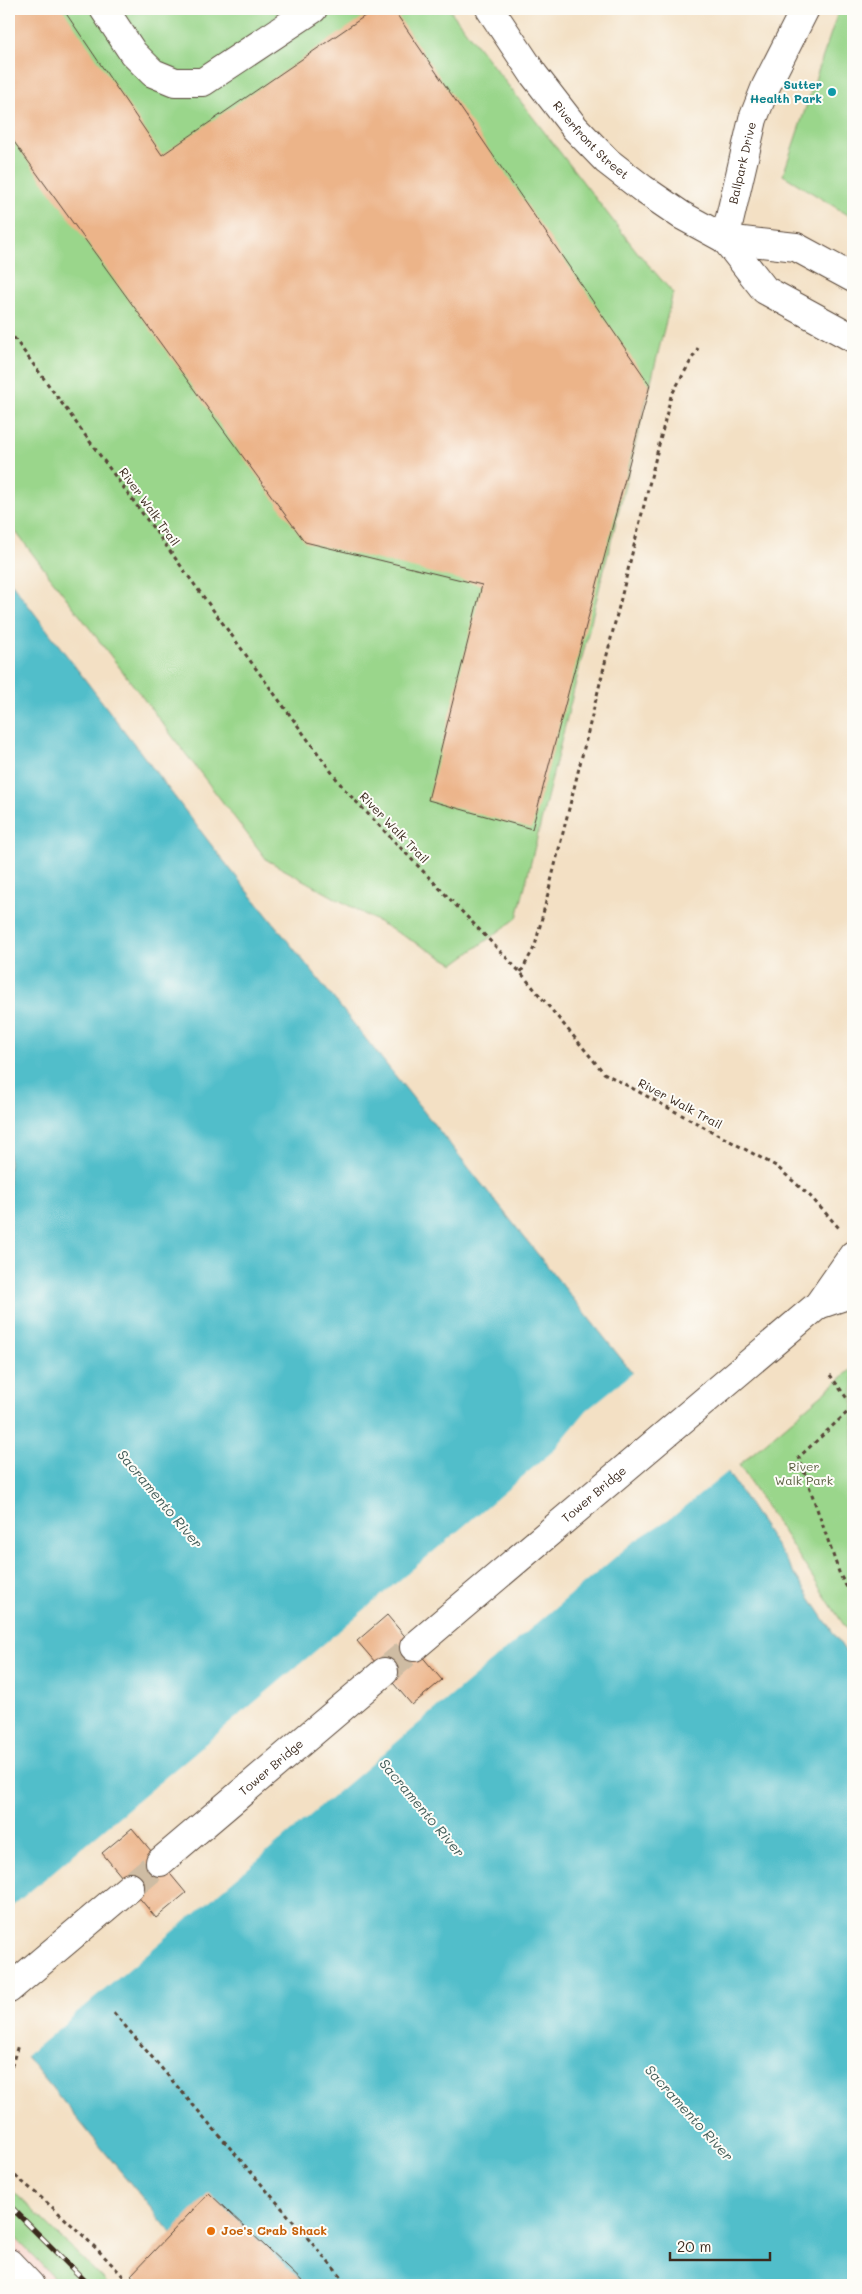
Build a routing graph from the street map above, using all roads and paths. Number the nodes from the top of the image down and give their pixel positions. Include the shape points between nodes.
1 (104, 9) edge
2 (313, 9) edge
3 (490, 9) edge
4 (805, 9) edge
5 (724, 239) junction
6 (853, 278) edge
7 (9, 331) edge
8 (853, 338) edge
9 (698, 348) dead end
10 (521, 973) junction
11 (849, 1245) edge
12 (853, 1293) edge
13 (818, 1305) junction
14 (830, 1375) dead end
15 (853, 1598) edge
16 (414, 1647) tunnel mouth
17 (384, 1672) tunnel mouth
18 (160, 1862) tunnel mouth
19 (130, 1887) tunnel mouth
20 (9, 1989) edge
21 (114, 2013) dead end
22 (18, 2045) dead end
23 (9, 2074) edge
24 (9, 2171) edge
25 (9, 2263) edge
26 (30, 2285) edge
27 (131, 2285) edge
28 (348, 2285) edge

1 - 2 main road via 152,73 175,82 203,82
3 - 5 main road, Riverfront Street via 534,75 575,128 607,161 681,215
4 - 5 main road, Ballpark Drive via 753,119
5 - 6 main road, Riverfront Street via 796,247
5 - 8 main road, Riverfront Street via 765,290
7 - 10 path, River Walk Trail via 344,788
9 - 10 path via 671,396 535,946
10 - 11 path, River Walk Trail via 604,1073 776,1166 810,1196
11 - 13 main road
12 - 13 main road
13 - 16 main road, Tower Bridge
14 - 15 path via 853,1407 799,1458 840,1575
17 - 18 main road, Tower Bridge
19 - 20 main road
21 - 28 path
22 - 23 path
24 - 27 path via 96,2246
25 - 26 main road

